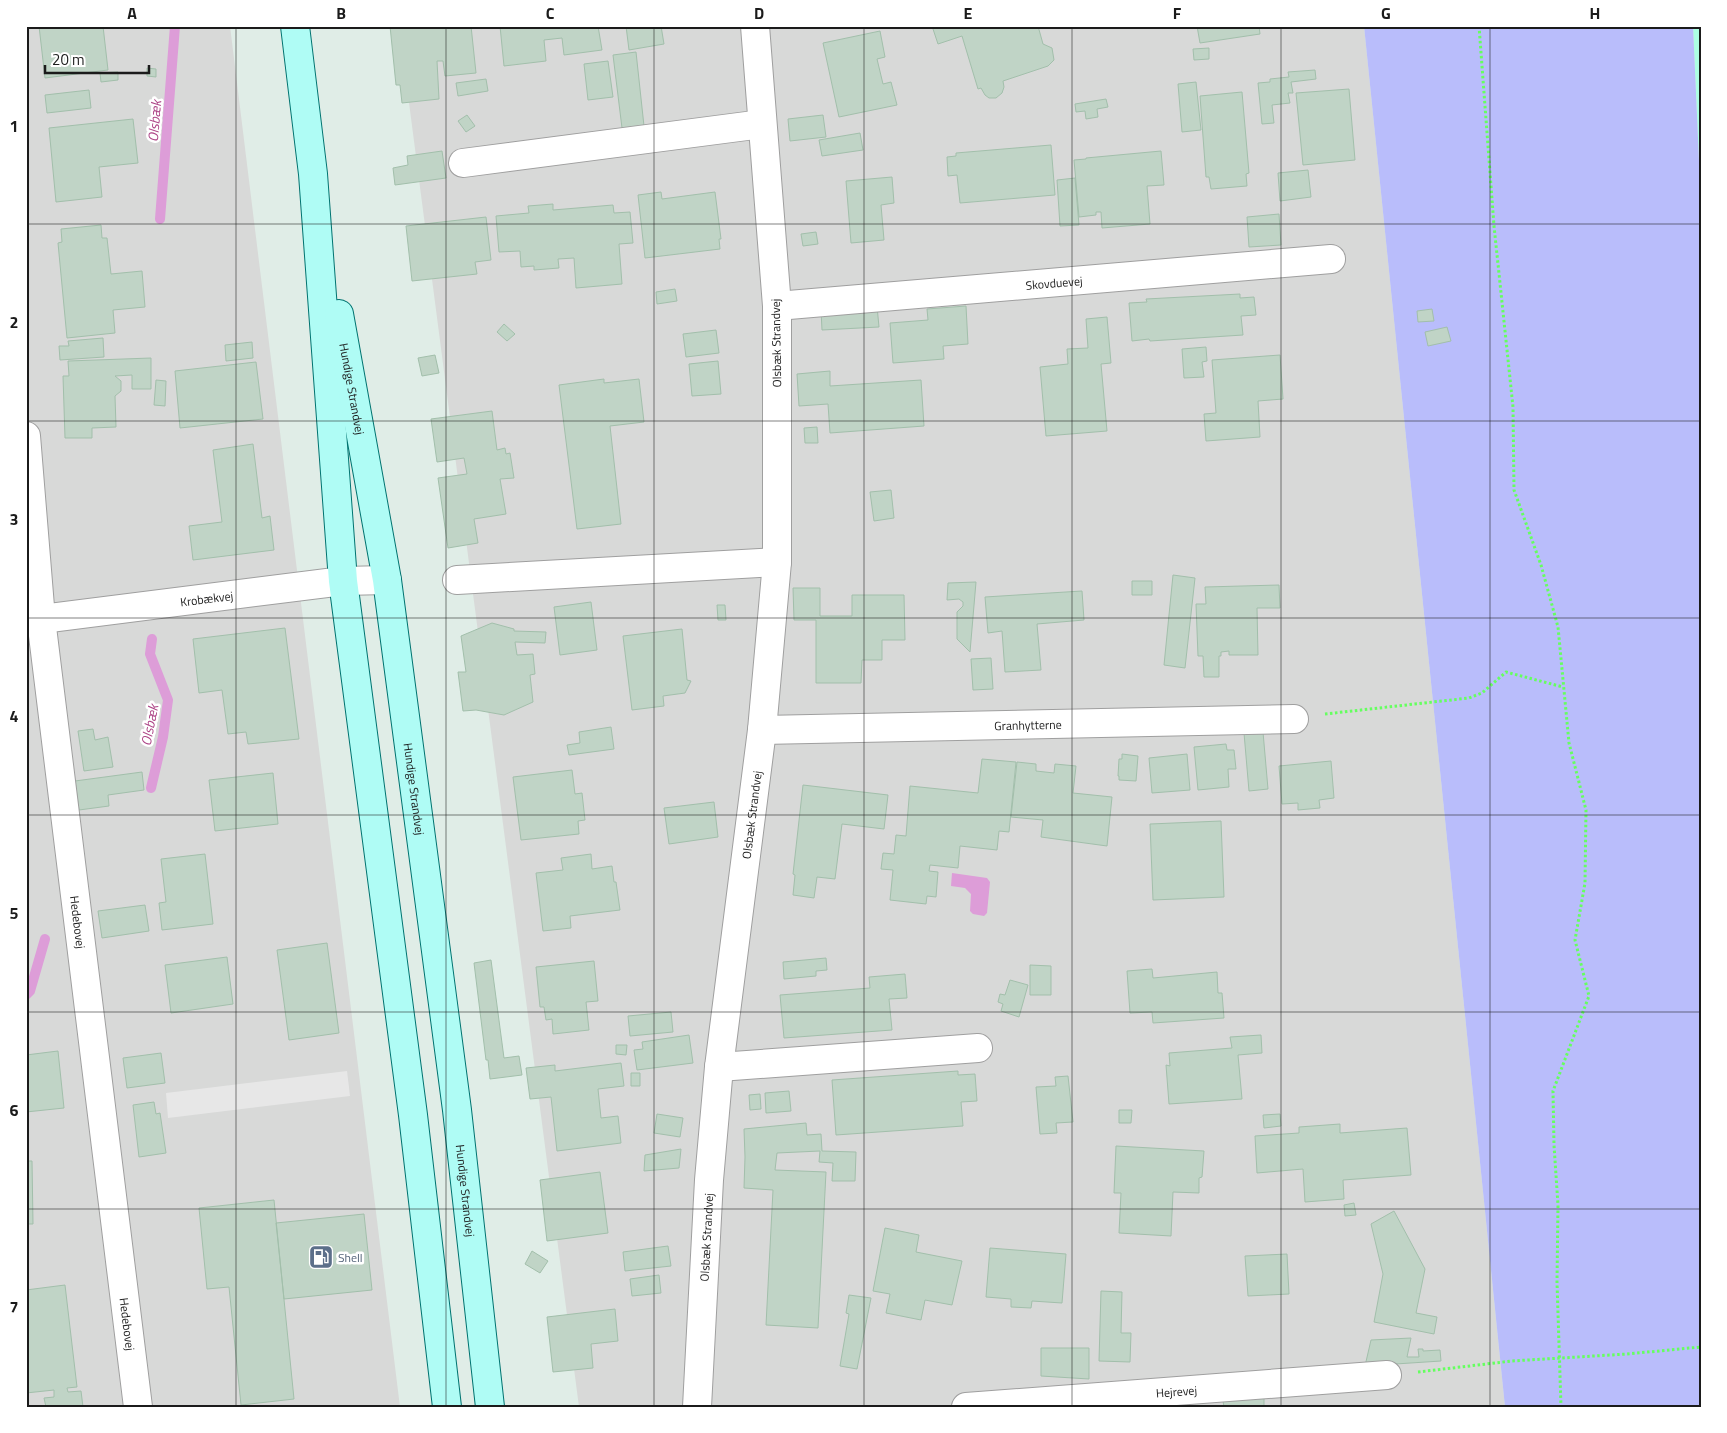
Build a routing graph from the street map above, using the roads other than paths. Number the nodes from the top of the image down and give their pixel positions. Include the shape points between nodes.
1 (295, 26) edge
2 (755, 26) edge
3 (762, 124) junction
4 (463, 163) dead end
5 (313, 174) junction
6 (1331, 259) dead end
7 (777, 306) junction
8 (26, 436) edge
9 (777, 562) junction
10 (387, 580) junction
11 (457, 580) dead end
12 (343, 581) junction
13 (34, 620) edge
14 (1294, 718) road end
15 (762, 730) junction
16 (978, 1048) dead end
17 (719, 1067) junction
18 (1387, 1375) road end
19 (138, 1407) edge
20 (447, 1407) edge
21 (490, 1407) edge
22 (697, 1407) edge
23 (966, 1407) edge

1 - 5 main road, Hundige Strandvej
2 - 3 street, Olsbæk Strandvej
3 - 4 street
3 - 7 street, Olsbæk Strandvej
5 - 10 main road, Hundige Strandvej
5 - 12 main road, Hundige Strandvej
6 - 7 street, Skovduevej
7 - 9 street, Olsbæk Strandvej
8 - 13 street, Hedebovej
9 - 11 street
9 - 15 street, Olsbæk Strandvej
10 - 12 street, Krobækvej
10 - 21 main road, Hundige Strandvej via 457,1110
12 - 13 street, Krobækvej
12 - 20 main road, Hundige Strandvej
13 - 19 street, Hedebovej
14 - 15 street, Granhytterne
15 - 17 street, Olsbæk Strandvej
16 - 17 street
17 - 22 street, Olsbæk Strandvej via 709,1180
18 - 23 street, Hejrevej

